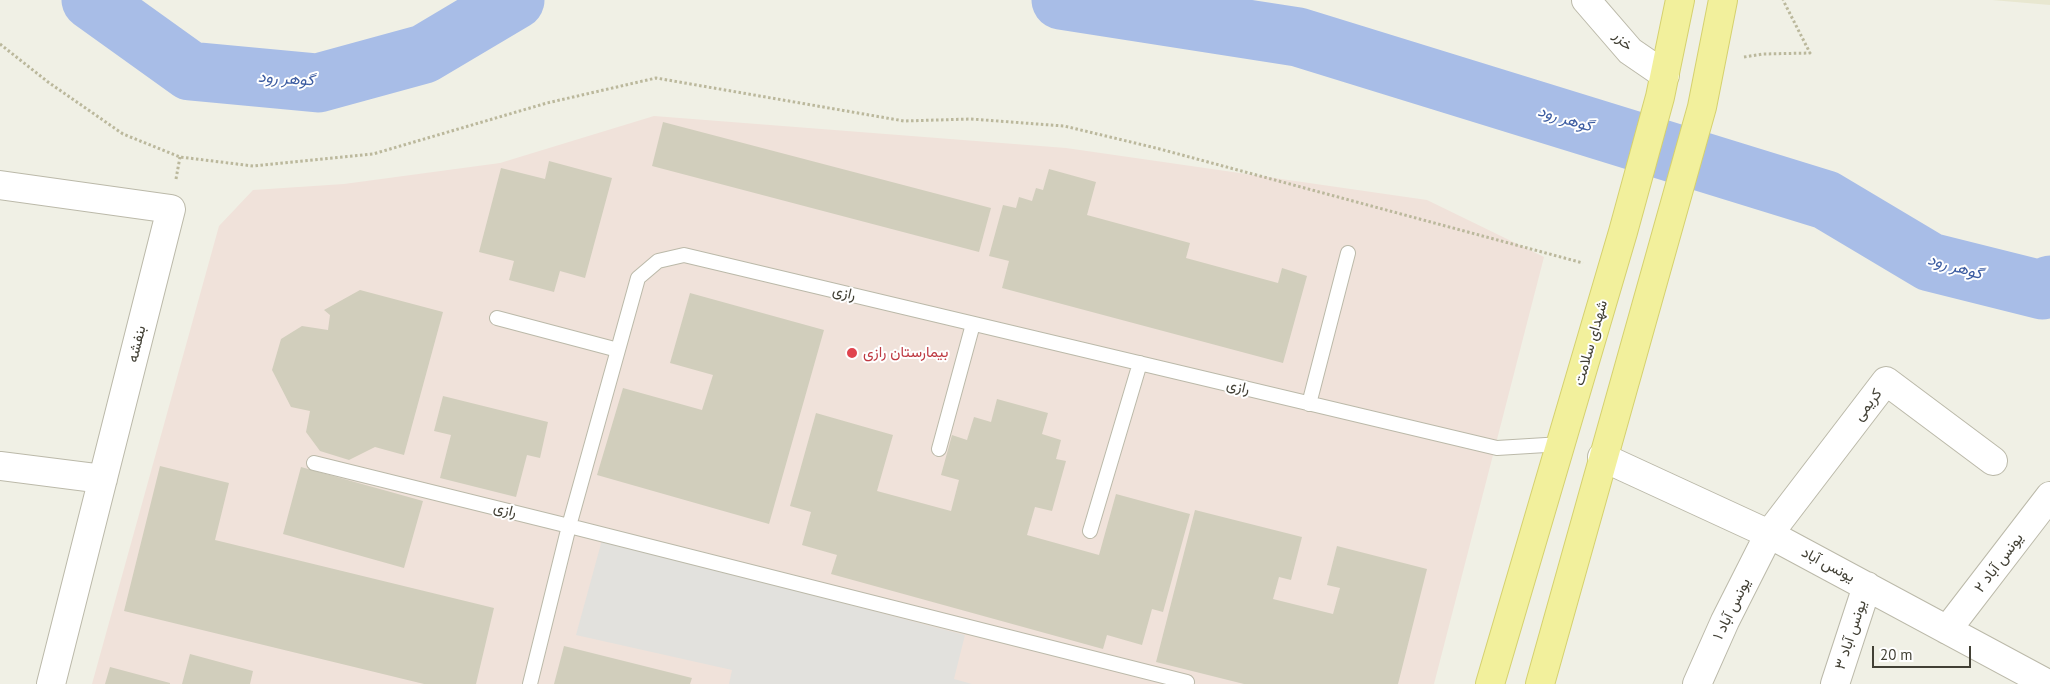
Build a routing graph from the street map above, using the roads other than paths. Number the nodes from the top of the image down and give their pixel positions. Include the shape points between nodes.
1 (1586, 0) edge
2 (1680, 0) edge
3 (1723, 0) edge
4 (1707, 85) junction
5 (1663, 86) junction
6 (0, 185) edge
7 (1348, 253) dead end
8 (497, 318) dead end
9 (973, 324) junction
10 (618, 350) junction
11 (1140, 363) junction
12 (1309, 404) junction
13 (1562, 444) junction
14 (939, 449) dead end
15 (1602, 457) junction
16 (1993, 461) dead end
17 (314, 463) dead end
18 (0, 466) edge
19 (103, 479) junction
20 (2050, 496) edge
21 (569, 526) junction
22 (1090, 531) dead end
23 (1769, 534) junction
24 (1867, 586) junction
25 (1948, 630) junction
26 (1187, 682) dead end
27 (51, 684) edge
28 (530, 684) edge
29 (1490, 684) edge
30 (1540, 684) edge
31 (1697, 684) edge
32 (1835, 684) edge
33 (2048, 684) edge

1 - 5 street, خزر
2 - 5 main road, شهدای سلامت
3 - 4 main road
4 - 5 main road
4 - 15 main road
5 - 13 main road, شهدای سلامت
6 - 19 street, بنفشه via 171,209
7 - 12 lane
8 - 10 lane
9 - 10 lane, رازی via 684,255 658,261 638,278
9 - 11 lane, رازی
9 - 14 lane
10 - 21 lane, رازی
11 - 12 lane, رازی
11 - 22 lane
12 - 13 lane, رازی via 1497,448
13 - 15 main road
13 - 29 main road, شهدای سلامت
15 - 23 street, یونس آباد
15 - 30 main road
16 - 23 street, کریمی via 1886,381
17 - 21 lane, رازی
18 - 19 street
19 - 27 street, بنفشه
20 - 25 street, یونس آباد ۲
21 - 26 lane
21 - 28 lane
23 - 24 street, یونس آباد
23 - 31 street, یونس آباد ۱
24 - 25 street, یونس آباد
24 - 32 street, یونس آباد ۳
25 - 33 street, یونس آباد

